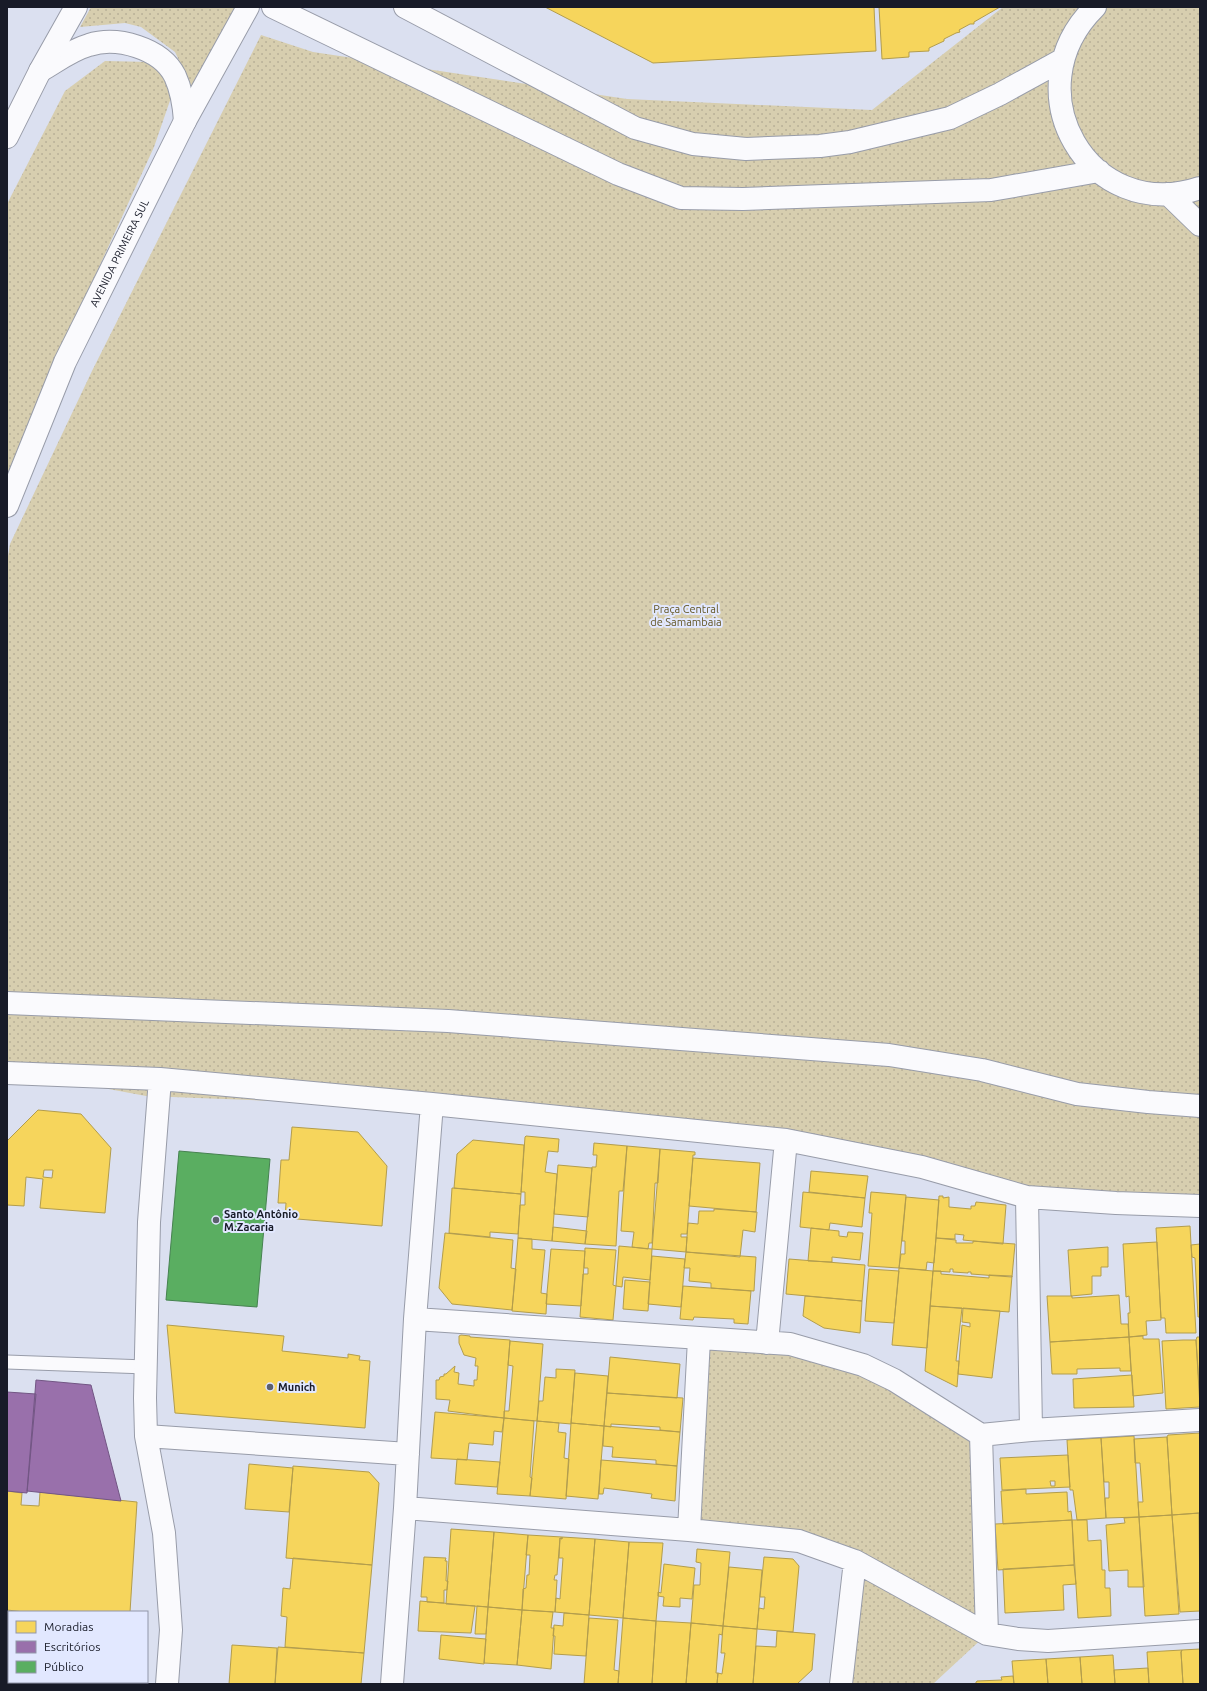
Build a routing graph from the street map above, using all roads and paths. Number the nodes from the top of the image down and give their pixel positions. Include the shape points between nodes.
1 (76, 7) edge
2 (248, 7) edge
3 (273, 7) edge
4 (405, 7) edge
5 (1095, 7) edge
6 (1062, 60) junction
7 (40, 71) junction
8 (185, 121) junction
9 (7, 137) edge
10 (1099, 170) junction
11 (1200, 188) edge
12 (1168, 194) junction
13 (1200, 225) edge
14 (7, 506) edge
15 (7, 1003) edge
16 (7, 1073) edge
17 (160, 1080) junction
18 (432, 1104) junction
19 (1200, 1106) edge
20 (786, 1140) junction
21 (1027, 1197) junction
22 (1200, 1206) edge
23 (415, 1319) junction
24 (699, 1339) junction
25 (767, 1343) junction
26 (7, 1362) edge
27 (146, 1367) junction
28 (1200, 1420) edge
29 (1031, 1430) junction
30 (981, 1435) junction
31 (146, 1436) junction
32 (408, 1454) junction
33 (405, 1508) junction
34 (689, 1530) junction
35 (855, 1561) junction
36 (1200, 1631) edge
37 (986, 1634) junction
38 (167, 1684) edge
39 (392, 1684) edge
40 (841, 1684) edge

1 - 7 street
2 - 8 street, AVENIDA PRIMEIRA SUL
3 - 10 street via 618,174 681,198 744,199 991,190
4 - 6 street via 635,128 708,146 746,149 820,146 850,142 950,118
5 - 6 street via 1072,35
6 - 10 street via 1059,100 1064,122 1074,143
7 - 8 street via 89,44 127,43 143,49 169,66 183,104
7 - 9 street
8 - 14 street, AVENIDA PRIMEIRA SUL via 64,362
10 - 12 street via 1124,186 1145,192
11 - 12 street
12 - 13 street
15 - 19 street via 448,1022 889,1055 982,1070 1077,1094
16 - 17 street
17 - 18 street
17 - 27 street via 149,1222
18 - 20 street
18 - 23 street
20 - 21 street via 922,1167
20 - 25 street
21 - 22 street
21 - 29 street
23 - 24 street
23 - 32 street
24 - 25 street
24 - 34 street
25 - 30 street via 790,1344 863,1365 894,1380
26 - 27 lane
27 - 31 street
28 - 29 street
29 - 30 street
30 - 37 street
31 - 32 street
31 - 38 street via 164,1533 171,1630
32 - 33 street
33 - 34 street
33 - 39 street
34 - 35 street via 799,1541
35 - 37 street
35 - 40 street
36 - 37 street via 1048,1641

